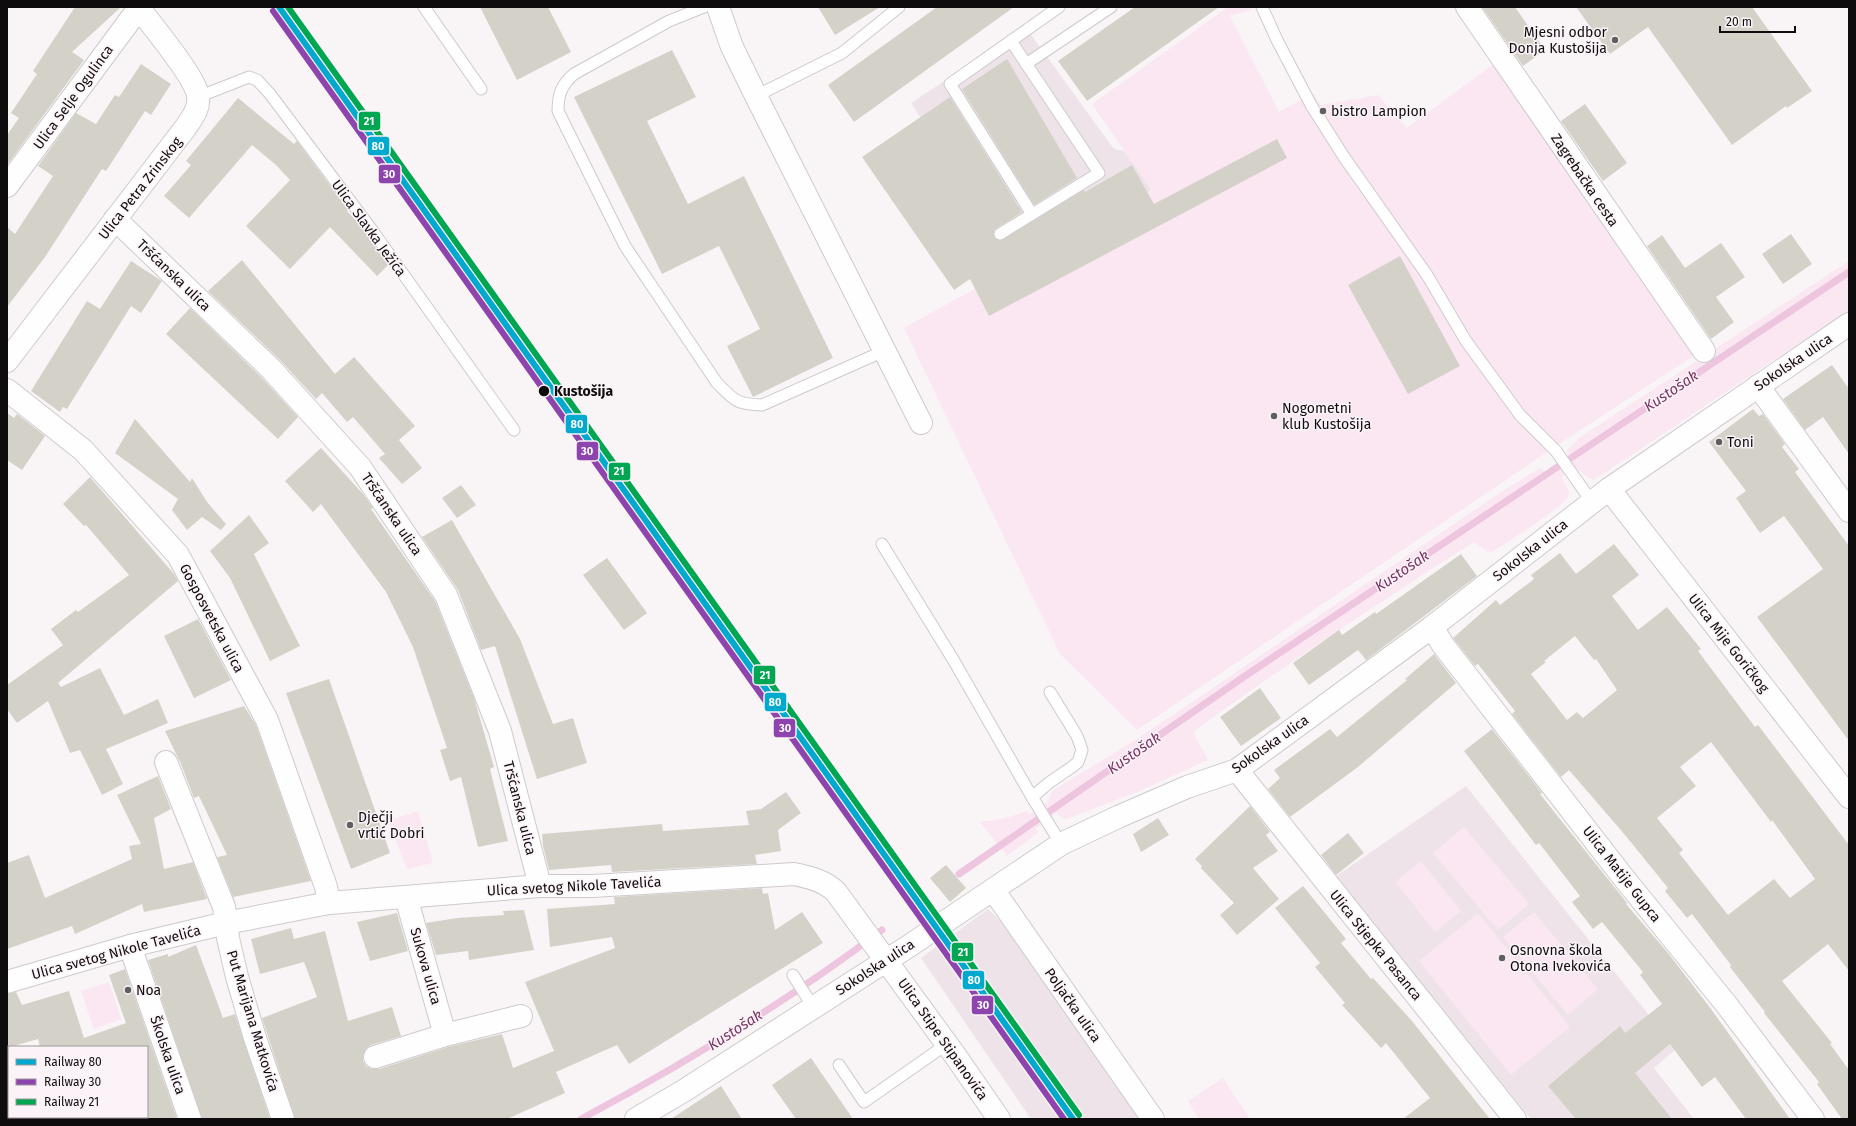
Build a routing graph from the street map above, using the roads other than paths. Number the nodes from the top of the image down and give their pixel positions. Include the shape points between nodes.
1 (138, 7) edge
2 (424, 7) edge
3 (704, 7) edge
4 (718, 7) edge
5 (899, 7) edge
6 (1059, 7) edge
7 (1111, 7) edge
8 (1262, 7) edge
9 (1467, 7) edge
10 (1011, 41) junction
11 (1026, 64) junction
12 (481, 89) dead end
13 (756, 96) junction
14 (198, 97) junction
15 (7, 186) edge
16 (1032, 214) junction
17 (115, 219) junction
18 (1000, 234) dead end
19 (1849, 324) edge
20 (884, 351) junction
21 (1704, 351) dead end
22 (7, 361) edge
23 (1758, 386) junction
24 (7, 390) edge
25 (921, 423) dead end
26 (514, 430) dead end
27 (1600, 496) junction
28 (1849, 511) edge
29 (882, 544) dead end
30 (1432, 627) junction
31 (1050, 692) dead end
32 (166, 762) dead end
33 (1237, 770) junction
34 (1849, 797) edge
35 (1034, 801) junction
36 (1057, 836) junction
37 (540, 886) junction
38 (994, 891) junction
39 (406, 897) junction
40 (330, 903) junction
41 (226, 923) junction
42 (130, 946) junction
43 (877, 947) junction
44 (794, 977) dead end
45 (7, 982) edge
46 (810, 1002) junction
47 (521, 1016) dead end
48 (445, 1034) junction
49 (947, 1044) junction
50 (375, 1057) dead end
51 (839, 1065) dead end
52 (190, 1119) edge
53 (283, 1119) edge
54 (636, 1119) edge
55 (999, 1119) edge
56 (1153, 1119) edge
57 (1515, 1119) edge
58 (1813, 1119) edge

1 - 14 street via 192,80
1 - 15 street, Ulica Selje Ogulinca
2 - 12 lane
3 - 20 lane via 669,21 574,74 561,88 558,111 625,246 717,383 739,403 762,405
4 - 13 street via 732,47
5 - 13 lane via 842,53
6 - 10 lane
7 - 11 lane
8 - 27 lane via 1298,83 1324,126 1427,275 1466,341 1520,416 1559,455 1573,476
9 - 21 street, Zagrebačka cesta
10 - 11 lane
10 - 16 lane via 950,84
11 - 16 lane via 1099,173
13 - 20 street
14 - 17 street, Ulica Petra Zrinskog via 196,110 186,127
14 - 26 lane, Ulica Slavka Ježića via 249,76 257,80 372,230
16 - 18 lane
17 - 22 street, Ulica Petra Zrinskog
17 - 37 street, Tršćanska ulica via 271,369 360,467 446,594 500,731
19 - 23 street, Sokolska ulica
20 - 25 street
23 - 27 street, Sokolska ulica
23 - 28 street
24 - 40 street, Gosposvetska ulica via 83,450 178,556 267,720
27 - 30 street, Sokolska ulica
27 - 34 street, Ulica Mije Goričkog
29 - 35 lane
30 - 33 street, Sokolska ulica
30 - 58 street, Ulica Matije Gupca via 1448,651 1726,1004
31 - 35 lane via 1077,736 1082,750 1078,762 1050,782
32 - 41 street via 224,907
33 - 36 street, Sokolska ulica via 1187,787 1120,816
33 - 57 street, Ulica Stjepka Pasanca
35 - 36 lane
36 - 38 street, Sokolska ulica
37 - 39 street, Ulica svetog Nikole Tavelića
37 - 43 street, Ulica svetog Nikole Tavelića via 592,886 794,874 832,887
38 - 43 street, Sokolska ulica
38 - 56 street, Poljačka ulica
39 - 40 street, Ulica svetog Nikole Tavelića
39 - 48 street, Sukova ulica
40 - 41 street, Ulica svetog Nikole Tavelića
41 - 42 street, Ulica svetog Nikole Tavelića
41 - 53 street, Put Marijana Matkovića via 237,977
42 - 45 street, Ulica svetog Nikole Tavelića
42 - 52 street, Školska ulica
43 - 46 street, Sokolska ulica
43 - 49 street, Ulica Stipe Stipanovića
44 - 46 lane
46 - 54 street, Sokolska ulica via 685,1090
47 - 48 street
48 - 50 street
49 - 51 lane via 864,1102
49 - 55 street, Ulica Stipe Stipanovića

